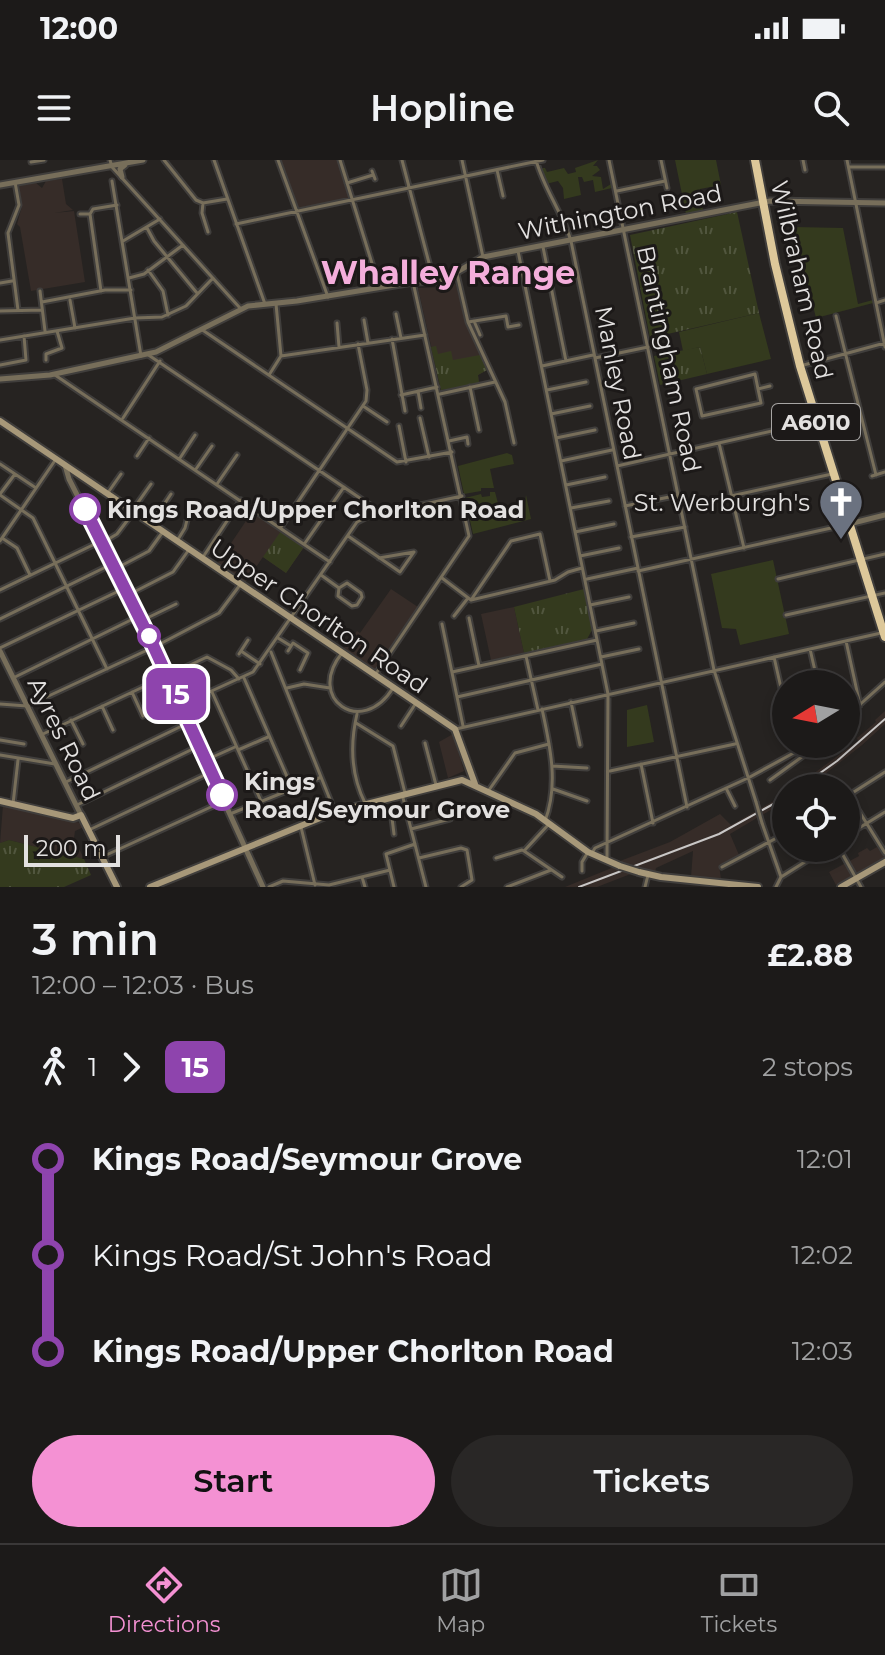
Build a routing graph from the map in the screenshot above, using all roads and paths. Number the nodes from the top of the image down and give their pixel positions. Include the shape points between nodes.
1 (44, 160) edge
2 (143, 160) edge
3 (164, 160) edge
4 (214, 160) edge
5 (278, 160) edge
6 (340, 160) edge
7 (402, 160) edge
8 (462, 160) edge
9 (543, 160) edge
10 (611, 160) edge
11 (661, 160) edge
12 (755, 160) edge
13 (803, 160) edge
14 (847, 160) edge
15 (881, 160) edge
16 (536, 161) edge
17 (31, 162) edge
18 (111, 163) edge
19 (125, 164) junction
20 (849, 167) junction
21 (884, 167) edge
22 (497, 170) junction
23 (805, 170) dead end
24 (373, 175) dead end
25 (466, 176) junction
26 (122, 177) junction
27 (112, 181) dead end
28 (665, 181) junction
29 (15, 182) junction
30 (347, 183) junction
31 (0, 185) edge
32 (409, 188) junction
33 (667, 188) dead end
34 (617, 191) junction
35 (503, 196) dead end
36 (227, 199) junction
37 (353, 200) junction
38 (856, 202) junction
39 (203, 203) junction
40 (763, 203) junction
41 (885, 203) edge
42 (117, 205) junction
43 (751, 205) junction
44 (296, 212) junction
45 (80, 214) dead end
46 (90, 215) junction
47 (765, 215) junction
48 (160, 219) junction
49 (236, 224) junction
50 (147, 228) junction
51 (624, 230) junction
52 (208, 232) dead end
53 (9, 239) junction
54 (0, 241) edge
55 (123, 241) junction
56 (571, 241) junction
57 (183, 245) junction
58 (543, 246) junction
59 (518, 251) junction
60 (168, 256) junction
61 (483, 257) junction
62 (148, 270) junction
63 (457, 274) junction
64 (129, 278) junction
65 (213, 278) junction
66 (14, 281) junction
67 (413, 282) junction
68 (434, 282) junction
69 (0, 283) edge
70 (380, 288) junction
71 (131, 290) junction
72 (40, 291) dead end
73 (101, 291) junction
74 (197, 293) junction
75 (328, 297) junction
76 (70, 298) junction
77 (885, 300) edge
78 (42, 302) junction
79 (276, 303) junction
80 (876, 303) junction
81 (265, 304) junction
82 (240, 308) junction
83 (18, 310) junction
84 (42, 310) junction
85 (0, 311) edge
86 (396, 314) dead end
87 (168, 315) junction
88 (836, 316) dead end
89 (135, 318) junction
90 (364, 320) dead end
91 (474, 321) junction
92 (468, 322) junction
93 (337, 323) dead end
94 (519, 325) dead end
95 (75, 328) junction
96 (201, 329) junction
97 (57, 331) junction
98 (46, 333) junction
99 (425, 335) junction
100 (480, 335) dead end
101 (24, 336) junction
102 (401, 338) junction
103 (392, 339) junction
104 (0, 340) edge
105 (368, 343) junction
106 (358, 344) junction
107 (885, 344) edge
108 (339, 347) junction
109 (648, 347) junction
110 (61, 351) junction
111 (846, 354) junction
112 (144, 355) junction
113 (281, 356) junction
114 (61, 357) dead end
115 (594, 357) junction
116 (46, 360) dead end
117 (160, 361) junction
118 (566, 361) junction
119 (0, 365) edge
120 (542, 366) junction
121 (800, 366) junction
122 (54, 374) junction
123 (269, 375) junction
124 (0, 379) edge
125 (495, 382) junction
126 (586, 382) dead end
127 (770, 386) dead end
128 (437, 387) junction
129 (470, 387) junction
130 (758, 389) junction
131 (547, 390) junction
132 (418, 391) junction
133 (439, 394) junction
134 (401, 395) junction
135 (363, 406) junction
136 (590, 406) dead end
137 (421, 408) dead end
138 (405, 411) dead end
139 (551, 414) junction
140 (420, 418) dead end
141 (122, 419) junction
142 (0, 421) edge
143 (816, 421) junction
144 (387, 422) dead end
145 (399, 426) dead end
146 (348, 429) junction
147 (479, 430) dead end
148 (595, 430) dead end
149 (195, 435) dead end
150 (149, 438) junction
151 (556, 438) junction
152 (449, 441) junction
153 (514, 443) dead end
154 (719, 443) junction
155 (468, 444) dead end
156 (212, 446) dead end
157 (613, 449) junction
158 (452, 452) junction
159 (237, 455) dead end
160 (670, 455) junction
161 (137, 456) dead end
162 (429, 457) junction
163 (180, 458) junction
164 (56, 459) junction
165 (561, 461) junction
166 (406, 462) junction
167 (0, 464) edge
168 (65, 464) junction
169 (617, 466) junction
170 (196, 469) junction
171 (319, 471) junction
172 (76, 472) junction
173 (885, 472) edge
174 (15, 474) junction
175 (121, 474) dead end
176 (832, 474) junction
177 (605, 477) dead end
178 (73, 484) junction
179 (151, 484) dead end
180 (217, 484) junction
181 (566, 485) junction
182 (344, 487) junction
183 (36, 488) junction
184 (0, 494) edge
185 (107, 494) junction
186 (171, 494) dead end
187 (679, 495) junction
188 (462, 496) junction
189 (731, 496) junction
190 (241, 500) junction
191 (609, 501) dead end
192 (625, 506) junction
193 (571, 508) junction
194 (21, 510) junction
195 (132, 512) junction
196 (382, 513) junction
197 (885, 515) edge
198 (187, 520) dead end
199 (151, 524) junction
200 (614, 524) dead end
201 (849, 524) junction
202 (281, 527) junction
203 (685, 527) junction
204 (163, 532) junction
205 (575, 532) junction
206 (348, 536) junction
207 (631, 537) junction
208 (1, 539) edge
209 (177, 541) junction
210 (102, 542) junction
211 (304, 544) junction
212 (619, 548) dead end
213 (744, 548) junction
214 (189, 550) junction
215 (885, 554) edge
216 (580, 556) junction
217 (201, 558) junction
218 (379, 558) junction
219 (691, 559) junction
220 (861, 560) junction
221 (330, 562) junction
222 (55, 563) junction
223 (114, 566) junction
224 (583, 568) junction
225 (638, 570) junction
226 (30, 575) junction
227 (321, 575) junction
228 (442, 578) junction
229 (585, 579) junction
230 (778, 579) dead end
231 (550, 581) junction
232 (240, 584) junction
233 (67, 587) junction
234 (125, 588) junction
235 (339, 588) junction
236 (0, 590) edge
237 (885, 593) edge
238 (128, 595) junction
239 (873, 596) junction
240 (629, 597) dead end
241 (469, 599) junction
242 (176, 604) dead end
243 (590, 605) junction
244 (78, 611) junction
245 (786, 615) dead end
246 (454, 616) dead end
247 (469, 618) dead end
248 (0, 619) edge
249 (140, 619) junction
250 (291, 619) junction
251 (634, 623) dead end
252 (442, 624) dead end
253 (596, 631) junction
254 (885, 634) edge
255 (278, 638) junction
256 (92, 639) junction
257 (248, 640) dead end
258 (597, 640) junction
259 (846, 641) junction
260 (291, 646) junction
261 (154, 647) junction
262 (639, 649) dead end
263 (810, 649) junction
264 (0, 650) edge
265 (270, 650) junction
266 (288, 651) dead end
267 (342, 653) junction
268 (526, 656) junction
269 (601, 657) junction
270 (774, 657) junction
271 (260, 664) junction
272 (602, 664) junction
273 (479, 666) junction
274 (288, 667) dead end
275 (107, 669) junction
276 (300, 670) dead end
277 (714, 670) junction
278 (777, 670) edge
279 (815, 670) edge
280 (852, 670) edge
281 (280, 671) junction
282 (452, 672) junction
283 (375, 675) junction
284 (167, 676) junction
285 (13, 678) junction
286 (241, 678) junction
287 (531, 680) junction
288 (660, 682) junction
289 (885, 682) edge
290 (286, 688) junction
291 (330, 688) junction
292 (393, 688) junction
293 (212, 691) junction
294 (132, 692) junction
295 (608, 694) junction
296 (457, 697) junction
297 (571, 702) junction
298 (416, 703) junction
299 (0, 704) edge
300 (181, 705) junction
301 (860, 705) edge
302 (27, 706) junction
303 (102, 706) junction
304 (540, 709) junction
305 (357, 712) junction
306 (143, 716) dead end
307 (71, 720) junction
308 (355, 722) junction
309 (188, 723) junction
310 (401, 726) dead end
311 (463, 726) junction
312 (455, 729) junction
313 (113, 730) dead end
314 (41, 735) junction
315 (269, 737) junction
316 (0, 740) edge
317 (21, 742) dead end
318 (425, 743) dead end
319 (83, 744) dead end
320 (549, 744) junction
321 (735, 744) junction
322 (580, 745) dead end
323 (199, 746) junction
324 (237, 748) junction
325 (0, 755) edge
326 (676, 755) junction
327 (786, 758) edge
328 (800, 758) edge
329 (18, 759) junction
330 (206, 760) junction
331 (641, 763) junction
332 (56, 764) junction
333 (552, 766) junction
334 (587, 768) dead end
335 (469, 770) junction
336 (609, 771) junction
337 (211, 772) junction
338 (885, 772) edge
339 (321, 777) junction
340 (748, 778) junction
341 (770, 780) dead end
342 (467, 781) junction
343 (65, 782) junction
344 (475, 784) junction
345 (436, 785) junction
346 (292, 788) junction
347 (726, 788) junction
348 (860, 788) edge
349 (553, 789) junction
350 (489, 791) junction
351 (403, 794) junction
352 (0, 801) edge
353 (224, 801) junction
354 (261, 801) junction
355 (587, 801) dead end
356 (365, 803) junction
357 (13, 804) junction
358 (77, 805) junction
359 (735, 806) dead end
360 (687, 807) junction
361 (335, 812) junction
362 (885, 812) edge
363 (407, 813) junction
364 (230, 814) junction
365 (81, 815) junction
366 (860, 815) edge
367 (450, 819) dead end
368 (547, 822) junction
369 (653, 823) junction
370 (866, 824) junction
371 (300, 825) junction
372 (860, 828) edge
373 (411, 829) junction
374 (89, 830) junction
375 (392, 832) dead end
376 (608, 843) junction
377 (770, 843) junction
378 (415, 844) junction
379 (245, 848) junction
380 (524, 851) junction
381 (590, 853) junction
382 (885, 853) edge
383 (102, 857) junction
384 (419, 858) junction
385 (496, 858) dead end
386 (607, 861) junction
387 (805, 862) edge
388 (847, 862) edge
389 (885, 862) edge
390 (722, 867) dead end
391 (390, 870) junction
392 (551, 870) junction
393 (582, 871) dead end
394 (648, 875) junction
395 (362, 877) junction
396 (562, 877) dead end
397 (781, 877) junction
398 (680, 883) edge
399 (859, 883) edge
400 (296, 885) edge
401 (315, 885) junction
402 (715, 885) edge
403 (329, 886) edge
404 (752, 886) edge
405 (117, 887) edge
406 (150, 887) edge
407 (266, 887) edge
408 (365, 887) edge
409 (394, 887) edge
410 (426, 887) edge
411 (461, 887) edge
412 (507, 887) edge
413 (645, 887) edge
414 (776, 887) edge
415 (841, 887) edge

1 - 17 street
2 - 19 street
3 - 39 street via 188,193
4 - 36 street
5 - 44 street
6 - 30 street
7 - 32 street
8 - 25 street
9 - 16 street
10 - 34 street, Brantingham Road
11 - 28 street
12 - 40 highway, Wilbraham Road / A6010
13 - 23 street
14 - 20 street
15 - 21 street
16 - 22 street
16 - 56 street, Manley Road
18 - 19 street
18 - 26 street
18 - 29 street
19 - 26 street
20 - 21 street
20 - 38 street
22 - 25 street
22 - 35 street
24 - 30 street
25 - 32 street
25 - 61 street
26 - 48 street
27 - 42 street
28 - 33 street
28 - 34 street
29 - 31 street
29 - 53 street via 19,205
30 - 37 street
32 - 37 street
32 - 68 street
34 - 51 street, Brantingham Road
36 - 39 street
36 - 49 street
37 - 44 street
37 - 70 street
38 - 40 street, Withington Road
38 - 41 street, Withington Road
38 - 80 street
39 - 52 street
40 - 43 street, Withington Road
40 - 47 highway, Wilbraham Road / A6010
42 - 46 street via 93,209
42 - 55 street
43 - 47 street
43 - 51 street, Withington Road
44 - 49 street
44 - 75 street
45 - 46 street
46 - 73 street
47 - 121 highway, Wilbraham Road / A6010
48 - 50 street
48 - 57 street
49 - 81 street
50 - 55 street
50 - 60 street
51 - 56 street, Withington Road
51 - 109 street, Brantingham Road
53 - 54 street
53 - 66 street
55 - 64 street
56 - 58 street, Withington Road
56 - 115 street, Manley Road
57 - 60 street
57 - 65 street
58 - 59 street, Withington Road
58 - 118 street
59 - 61 street, Withington Road
59 - 120 street
60 - 62 street
60 - 74 street
61 - 63 street, Withington Road
62 - 64 street
62 - 87 street via 163,291
63 - 68 street, Withington Road
63 - 92 street
64 - 71 street
65 - 74 street
65 - 82 street
66 - 69 street
66 - 83 street
67 - 68 street, Withington Road
67 - 70 street, Withington Road
67 - 99 street
70 - 75 street, Withington Road
71 - 73 street
71 - 89 street
72 - 78 street
73 - 76 street
74 - 87 street
75 - 79 street, Withington Road
76 - 78 street
76 - 95 street
77 - 80 street
78 - 84 street
79 - 81 street, Withington Road
79 - 113 street
80 - 107 street
81 - 82 street, Withington Road
82 - 96 street, Withington Road
83 - 84 street
83 - 85 street
84 - 98 street
86 - 102 street
87 - 89 street
88 - 111 street
89 - 95 street
89 - 112 street
90 - 105 street
91 - 92 street
91 - 94 street via 506,316 508,327
91 - 100 street
92 - 125 street
93 - 108 street
95 - 97 street
96 - 112 street, Withington Road
96 - 123 street
97 - 98 street
97 - 110 street
98 - 101 street
99 - 102 street
99 - 128 street
101 - 104 street
101 - 119 street via 26,360
102 - 103 street
103 - 105 street
103 - 134 street
105 - 106 street
106 - 108 street
106 - 135 street via 367,390
107 - 111 street
108 - 113 street
109 - 115 street
109 - 160 street, Brantingham Road
110 - 114 street
110 - 116 street via 47,353
111 - 121 street
111 - 173 street via 874,475
112 - 117 street
112 - 122 street, Withington Road
113 - 123 street
115 - 118 street
115 - 157 street, Manley Road
117 - 141 street
117 - 171 street
118 - 120 street
120 - 131 street
121 - 143 highway, Wilbraham Road / A6010
122 - 124 street, Withington Road
122 - 141 street
123 - 146 street
125 - 129 street
125 - 153 street
126 - 131 street
127 - 130 street
128 - 132 street
128 - 133 street
129 - 133 street
129 - 147 street
130 - 130 street via 761,403 702,416 696,389 755,374
131 - 139 street
132 - 134 street
132 - 137 street
133 - 152 street
134 - 138 street
135 - 144 street
135 - 146 street
136 - 139 street
139 - 151 street
140 - 162 street
141 - 150 street
142 - 164 main road, Upper Chorlton Road
143 - 154 street
143 - 176 highway, Wilbraham Road / A6010
145 - 166 street
146 - 166 street
146 - 171 street
148 - 151 street
149 - 163 street
150 - 161 street
150 - 163 street
151 - 165 street
152 - 155 street via 467,437
152 - 158 street
154 - 160 street
154 - 189 street
156 - 170 street
157 - 165 street
157 - 169 street, Manley Road
158 - 162 street
158 - 188 street
159 - 180 street
160 - 169 street
160 - 187 street, Brantingham Road
162 - 166 street
163 - 170 street
164 - 168 main road, Upper Chorlton Road
164 - 183 street
165 - 181 street
167 - 174 street
168 - 172 main road, Upper Chorlton Road
168 - 178 street
169 - 192 street, Manley Road
170 - 180 street
171 - 182 street
171 - 202 street
172 - 178 street
172 - 185 main road, Upper Chorlton Road
174 - 183 street
174 - 184 street
175 - 185 street
176 - 189 street
176 - 201 highway, Wilbraham Road / A6010
177 - 181 street
178 - 210 street
179 - 195 street
180 - 190 street
181 - 193 street
182 - 196 street
182 - 211 street
183 - 194 street
184 - 194 street
185 - 195 main road, Upper Chorlton Road
186 - 199 street
187 - 192 street
187 - 203 street, Brantingham Road
188 - 196 street
188 - 228 street via 469,536
189 - 213 street
190 - 202 street
190 - 217 street
191 - 193 street
192 - 207 street, Manley Road
193 - 205 street
194 - 208 street
194 - 222 street via 33,518
195 - 199 main road, Upper Chorlton Road
195 - 210 street via 117,534
196 - 206 street via 363,518
197 - 201 street
198 - 209 street
199 - 204 main road, Upper Chorlton Road
200 - 205 street
201 - 213 street
201 - 220 highway, Wilbraham Road / A6010
202 - 211 street
203 - 207 street
203 - 219 street, Brantingham Road
204 - 209 main road, Upper Chorlton Road
204 - 223 street via 150,551
205 - 216 street
206 - 218 street
206 - 221 street
207 - 225 street, Manley Road
208 - 226 street via 17,548
209 - 214 main road, Upper Chorlton Road
210 - 222 street
210 - 223 street
211 - 221 street
212 - 216 street
213 - 219 street
214 - 217 main road, Upper Chorlton Road
214 - 238 street via 173,572
215 - 220 street
216 - 224 street
217 - 232 main road, Upper Chorlton Road
218 - 218 street via 400,572 414,552 402,554
219 - 225 street
219 - 277 street, Brantingham Road
220 - 230 street
220 - 239 highway, Wilbraham Road / A6010
221 - 227 street
222 - 226 street
222 - 233 street
223 - 233 street
223 - 234 street
224 - 229 street
224 - 231 street
225 - 229 street
225 - 288 street, Manley Road
226 - 236 street
227 - 235 street
227 - 250 street
228 - 241 street
228 - 283 street
229 - 243 street
231 - 241 street
231 - 241 street via 540,534 511,541
232 - 250 main road, Upper Chorlton Road
232 - 261 street via 219,613
233 - 244 street
233 - 248 street
234 - 238 street
234 - 244 street
235 - 235 street via 347,583 361,593 357,605 338,596
237 - 239 street
238 - 249 street
239 - 245 street
239 - 254 highway, Wilbraham Road / A6010
240 - 243 street
241 - 246 street
242 - 249 street
243 - 253 street
244 - 256 street
244 - 264 street
247 - 273 street
249 - 256 street
249 - 261 street
250 - 255 street
250 - 267 main road, Upper Chorlton Road
251 - 253 street
252 - 282 street
253 - 258 street
254 - 259 street
255 - 260 street
255 - 265 street
256 - 275 street
256 - 285 street
257 - 271 street via 240,653
258 - 268 street
258 - 269 street
259 - 263 street
259 - 280 street
260 - 266 street
260 - 276 street via 308,653
261 - 275 street
261 - 284 street
262 - 269 street
263 - 270 street
263 - 279 street
264 - 285 street, Ayres Road
265 - 271 street
265 - 281 street
267 - 283 main road, Upper Chorlton Road
267 - 291 street via 331,668
268 - 273 street
268 - 287 street
269 - 272 street
270 - 277 street
270 - 278 street
271 - 286 street
272 - 287 street
272 - 295 street
273 - 282 street
274 - 281 street
275 - 302 street
277 - 288 street
277 - 321 street, Brantingham Road
281 - 290 street
282 - 296 street
283 - 292 main road, Upper Chorlton Road
284 - 286 street via 209,657
284 - 294 street
284 - 300 street
285 - 302 street, Ayres Road
286 - 293 street
286 - 315 street
287 - 296 street
287 - 304 street
288 - 295 street
288 - 326 street, Manley Road
289 - 301 street
290 - 291 street
290 - 339 street
291 - 305 street via 339,704
292 - 298 main road, Upper Chorlton Road
292 - 305 street via 379,706
293 - 300 street
293 - 324 street
294 - 303 street
294 - 306 street
295 - 297 street
295 - 336 street
296 - 311 street
297 - 304 street
297 - 322 street
298 - 310 street
298 - 312 main road, Upper Chorlton Road
299 - 302 street
300 - 309 street
302 - 314 street, Ayres Road
303 - 307 street
303 - 313 street
304 - 311 street
304 - 320 street
305 - 308 street
307 - 314 street
307 - 319 street
308 - 351 street via 393,746
308 - 356 street via 353,765
309 - 323 street
309 - 343 street
311 - 312 street
312 - 335 main road
314 - 332 street, Ayres Road
315 - 324 street
315 - 346 street
316 - 317 street
318 - 345 street
320 - 333 street
320 - 350 street via 516,752
321 - 326 street
321 - 340 street, Brantingham Road
323 - 330 street
323 - 358 street
324 - 330 street
324 - 354 street
325 - 329 street
326 - 331 street
326 - 360 street, Manley Road
327 - 340 street
328 - 341 street
329 - 332 street
329 - 357 street
330 - 337 street
331 - 336 street
331 - 369 street
332 - 343 street, Ayres Road
333 - 334 street
333 - 349 street
335 - 342 main road
335 - 344 main road
336 - 376 street
337 - 353 street
337 - 374 street
338 - 348 street
339 - 346 street
339 - 361 street
340 - 347 street
340 - 377 street, Brantingham Road, bridge
342 - 344 main road
342 - 345 main road
343 - 358 street, Ayres Road
344 - 350 main road
345 - 351 main road
346 - 354 street
347 - 359 street
347 - 360 street
349 - 355 street
349 - 368 street
350 - 368 main road
351 - 356 main road
351 - 363 street
352 - 357 main road
353 - 364 street
353 - 383 street
354 - 364 street
356 - 361 main road
357 - 365 main road via 73,818
358 - 365 street, Ayres Road
360 - 369 street
361 - 371 main road
362 - 370 street
363 - 373 street
363 - 375 street via 392,818
364 - 379 street
365 - 374 main road, Ayres Road
366 - 370 street
367 - 373 street
368 - 380 street
368 - 381 main road
369 - 376 street
370 - 372 street
370 - 382 street
371 - 379 main road
371 - 401 street
373 - 378 street
374 - 383 main road, Ayres Road
376 - 381 street
376 - 386 street
377 - 390 street
377 - 397 street, Brantingham Road
378 - 384 street
378 - 391 street via 387,852
379 - 406 main road
379 - 407 street
380 - 385 street
380 - 392 street
381 - 386 main road
381 - 393 street
383 - 405 main road, Ayres Road
384 - 410 street
384 - 411 street via 467,850 472,880
386 - 394 main road, bridge
387 - 397 street
388 - 399 street
389 - 399 main road
391 - 395 street
391 - 409 street
392 - 396 street
392 - 412 street
394 - 398 main road
394 - 413 street
395 - 403 street
395 - 408 street
397 - 414 street
398 - 402 main road
399 - 415 main road
400 - 401 street
400 - 407 street via 283,881
401 - 403 street
402 - 404 main road

